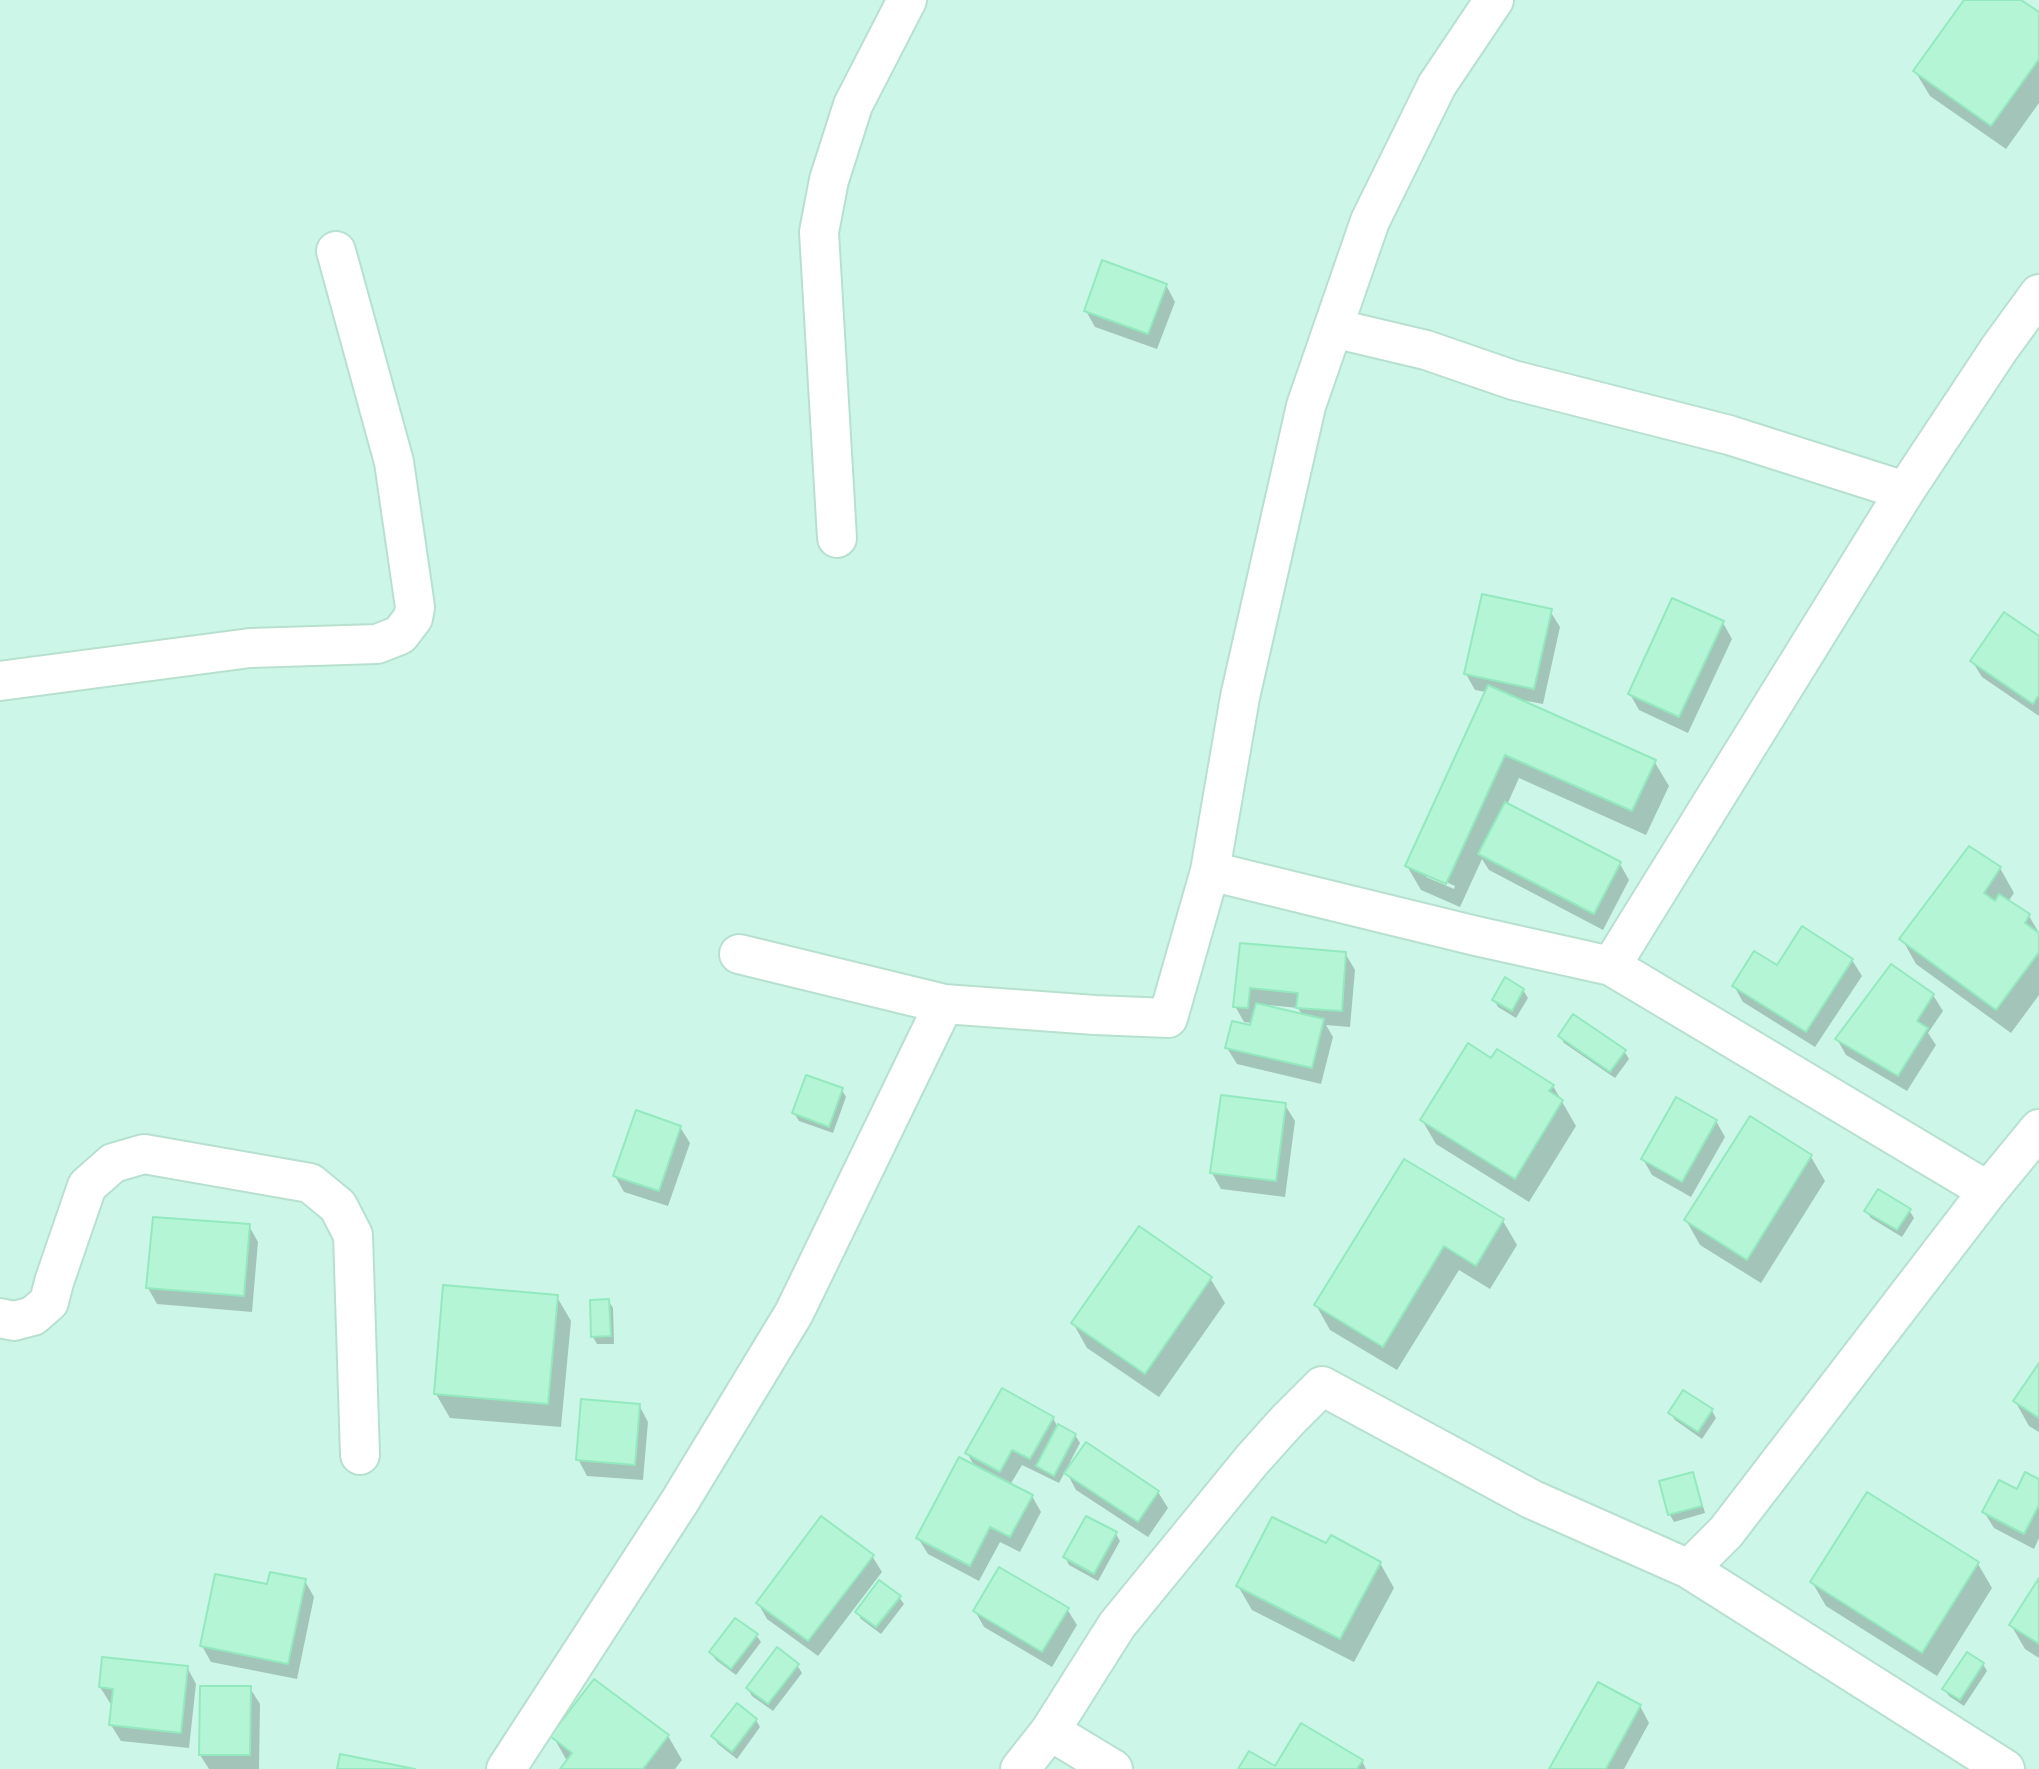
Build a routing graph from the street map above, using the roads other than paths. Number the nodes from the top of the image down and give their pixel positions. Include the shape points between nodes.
1 (907, 0) edge
2 (1494, 0) edge
3 (336, 251) dead end
4 (2039, 294) edge
5 (1333, 328) junction
6 (1905, 491) junction
7 (837, 538) dead end
8 (0, 681) edge
9 (1210, 871) junction
10 (739, 954) dead end
11 (1611, 966) junction
12 (944, 1004) junction
13 (2039, 1129) edge
14 (1988, 1191) junction
15 (0, 1318) edge
16 (360, 1455) dead end
17 (1689, 1569) junction
18 (1050, 1731) junction
19 (506, 1769) edge
20 (1020, 1769) edge
21 (1113, 1769) edge
22 (2005, 1769) edge

1 - 7 street via 853,105 829,180 819,233
2 - 5 street via 1437,85 1370,221
3 - 8 street via 394,463 415,607 400,635 377,644 250,648
4 - 6 street
5 - 6 street via 1426,349 1513,380 1729,435
5 - 9 street via 1306,407 1240,697
6 - 11 street
9 - 11 street
9 - 12 street via 1168,1018
10 - 12 street
11 - 14 street
12 - 19 street via 794,1313 680,1501
13 - 14 street
14 - 17 street via 1726,1532
15 - 16 street via 14,1321 33,1316 49,1302 87,1186 113,1163 144,1154 310,1183 338,1206 353,1235
17 - 18 street via 1531,1499 1322,1386 1252,1460 1116,1625
17 - 22 street
18 - 20 street
18 - 21 street

